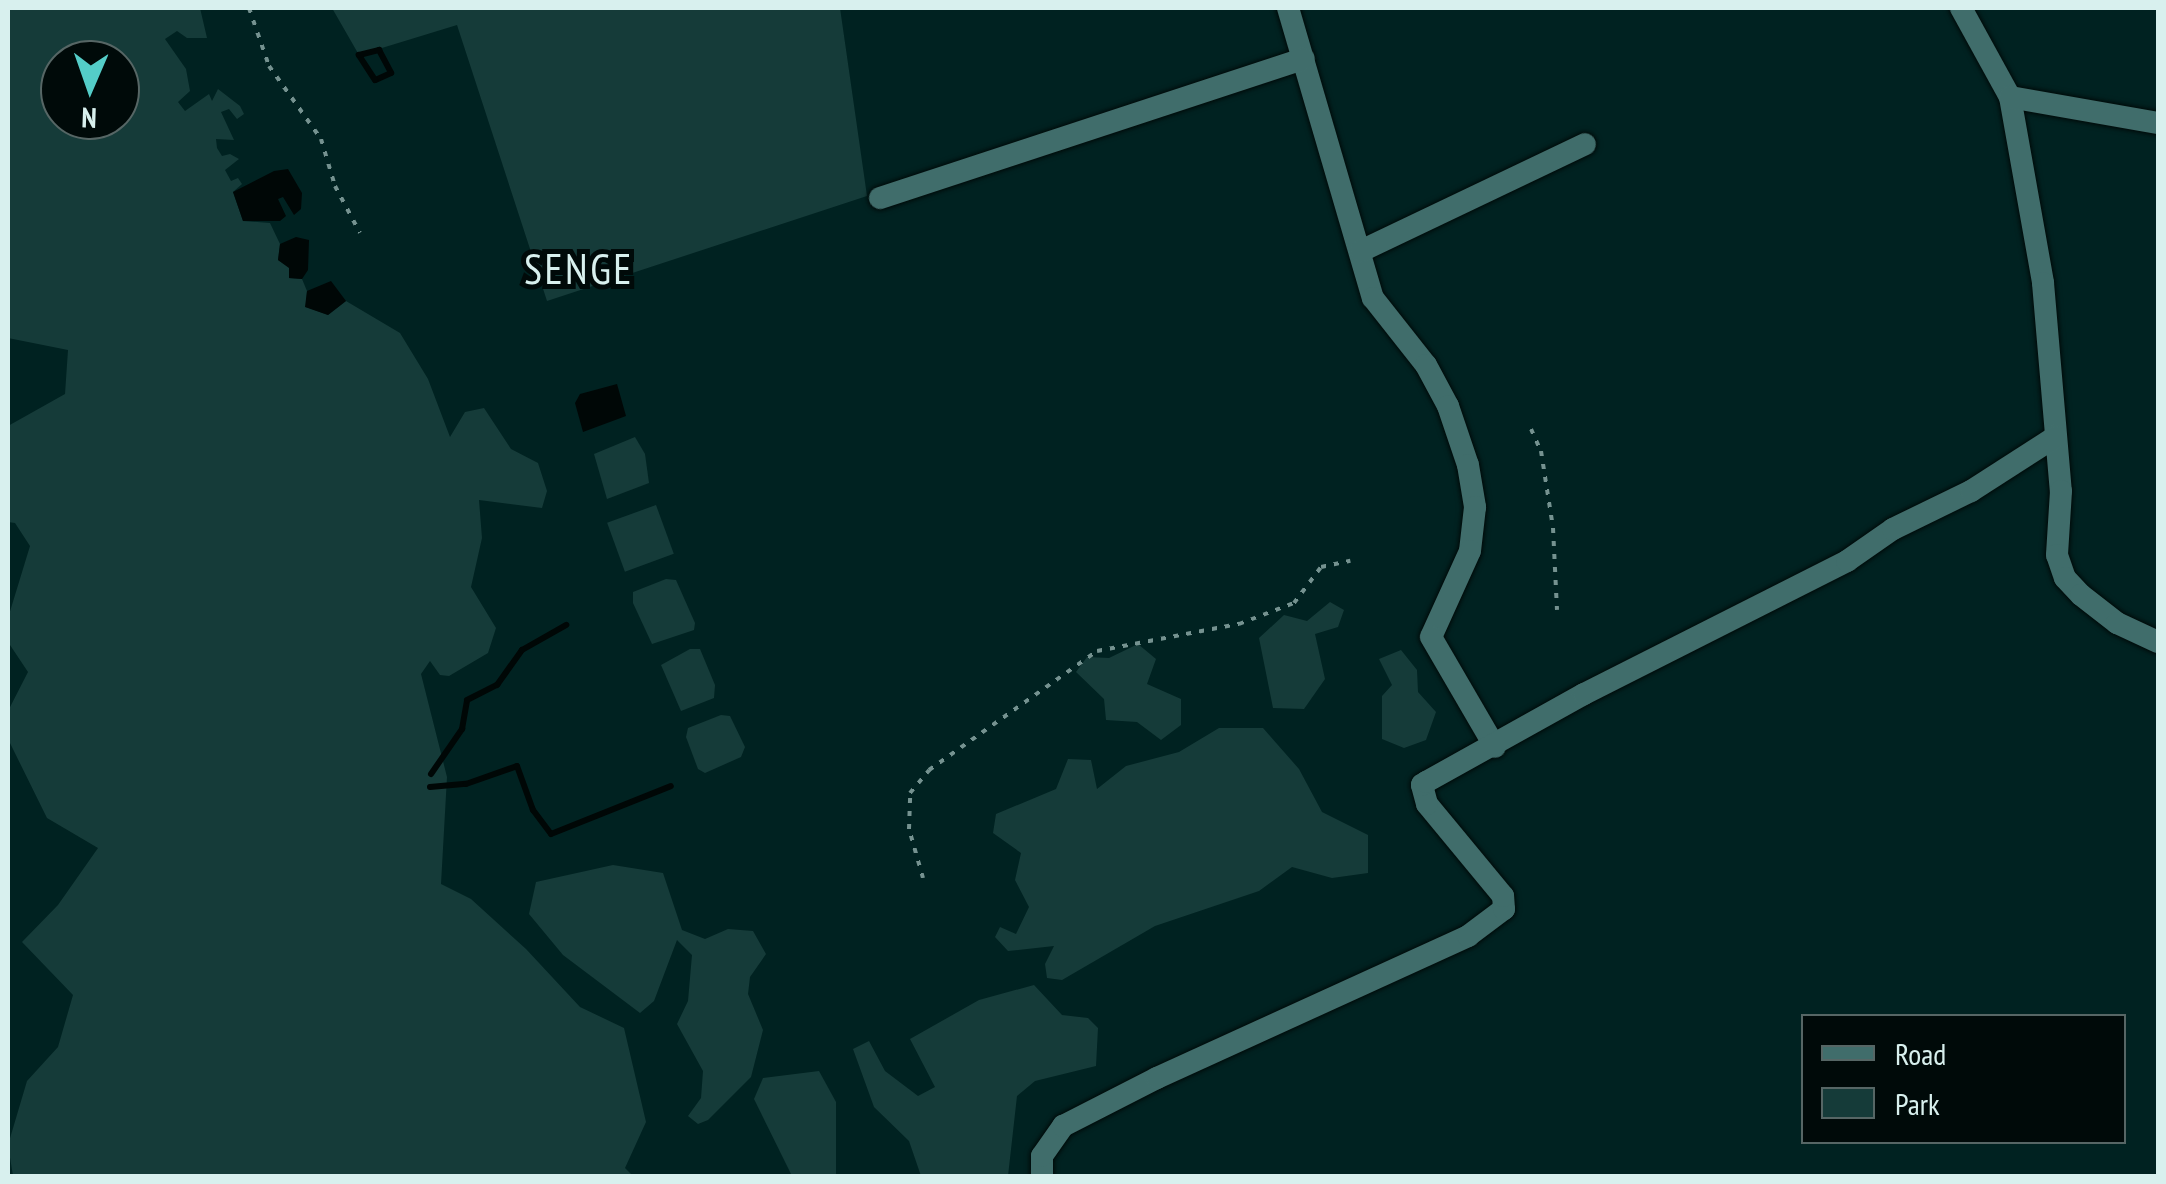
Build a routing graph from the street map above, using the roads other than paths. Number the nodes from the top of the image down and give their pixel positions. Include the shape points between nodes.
1 (1288, 8) edge
2 (1962, 8) edge
3 (1304, 60) junction
4 (2010, 97) junction
5 (2158, 123) edge
6 (1585, 144) dead end
7 (880, 198) dead end
8 (1361, 250) junction
9 (2055, 437) junction
10 (2158, 642) edge
11 (1495, 747) junction
12 (1042, 1176) edge

1 - 3 street
2 - 4 street
3 - 7 street
3 - 8 street
4 - 5 street
4 - 9 street via 2044,283
6 - 8 street
8 - 11 street via 1374,298 1426,364 1468,465 1475,506 1470,551 1432,638
9 - 10 street via 2061,491 2057,554 2064,578 2116,623
9 - 11 street via 1847,561 1584,694
11 - 12 street via 1422,786 1427,804 1503,896 1504,909 1491,922 1062,1126 1042,1156

